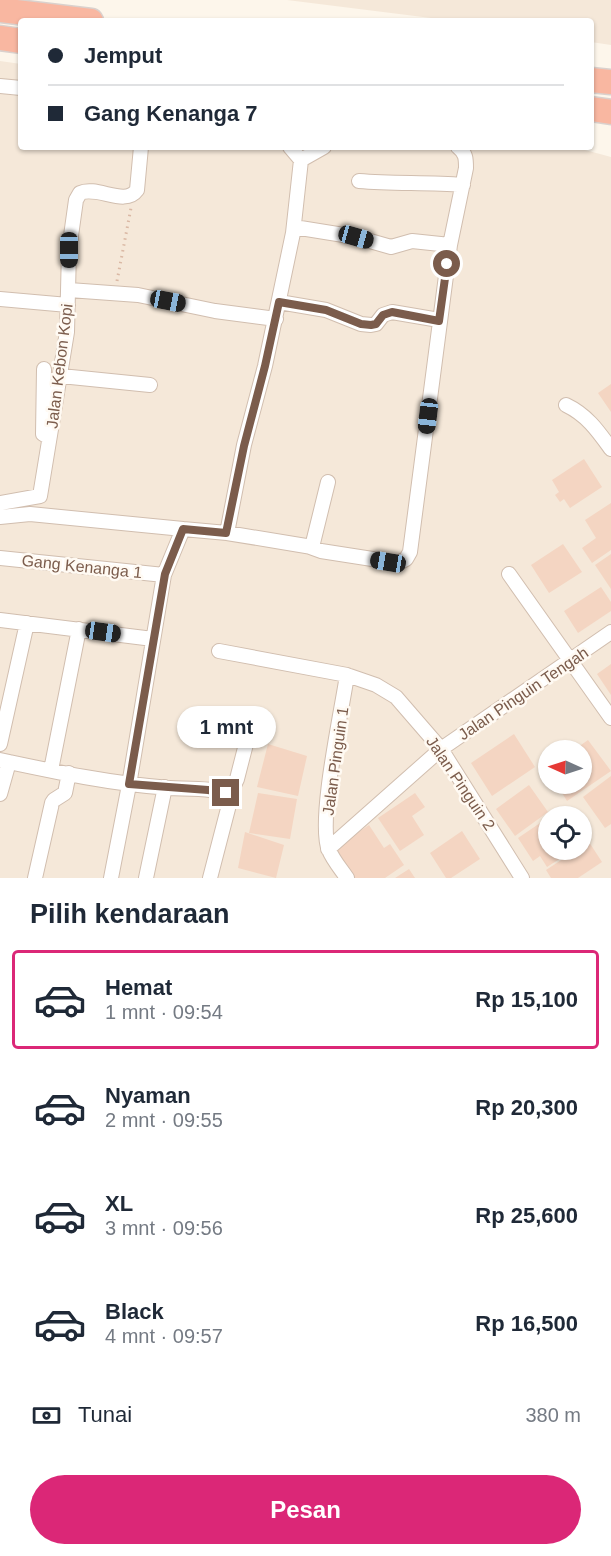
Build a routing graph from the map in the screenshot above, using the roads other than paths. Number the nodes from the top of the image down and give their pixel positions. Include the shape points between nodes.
1 (0, 10) edge
2 (67, 18) edge
3 (0, 38) edge
4 (18, 41) edge
5 (594, 80) edge
6 (611, 82) edge
7 (0, 86) edge
8 (18, 88) edge
9 (594, 109) edge
10 (611, 112) edge
11 (141, 150) edge
12 (293, 150) edge
13 (319, 150) edge
14 (462, 150) edge
15 (301, 160) junction
16 (359, 181) dead end
17 (462, 185) junction
18 (294, 227) junction
19 (450, 245) junction
20 (69, 290) junction
21 (0, 299) edge
22 (279, 302) junction
23 (68, 305) junction
24 (276, 318) junction
25 (439, 321) junction
26 (44, 369) dead end
27 (61, 376) junction
28 (150, 385) dead end
29 (566, 405) dead end
30 (50, 438) junction
31 (611, 449) edge
32 (328, 482) dead end
33 (0, 503) edge
34 (0, 518) edge
35 (183, 529) junction
36 (226, 533) junction
37 (310, 547) junction
38 (0, 558) edge
39 (165, 574) junction
40 (509, 574) dead end
41 (0, 620) edge
42 (27, 623) junction
43 (79, 629) junction
44 (611, 632) edge
45 (153, 639) junction
46 (219, 651) dead end
47 (571, 661) junction
48 (347, 675) junction
49 (611, 718) edge
50 (0, 744) edge
51 (246, 744) dead end
52 (441, 749) junction
53 (4, 761) edge
54 (51, 770) junction
55 (69, 773) junction
56 (129, 784) junction
57 (165, 787) junction
58 (0, 794) edge
59 (230, 796) junction
60 (328, 849) junction
61 (35, 878) edge
62 (111, 878) edge
63 (146, 878) edge
64 (210, 878) edge
65 (347, 878) edge
66 (522, 878) edge

1 - 2 highway
3 - 4 highway
5 - 6 highway
7 - 8 street
9 - 10 highway
11 - 20 street, Jalan Kebon Kopi via 134,195 87,190 80,193 69,250
12 - 15 street
13 - 15 street
14 - 17 street via 466,158
15 - 18 street
16 - 17 street
17 - 19 street
18 - 19 street via 391,247 412,241
18 - 22 street
19 - 25 street
20 - 23 street, Jalan Kebon Kopi
20 - 24 street via 138,295
21 - 23 street
22 - 24 street
22 - 25 street via 326,310 361,324 376,324 392,312
23 - 27 street, Jalan Kebon Kopi
24 - 36 street
25 - 37 street via 410,552 398,563
26 - 30 street via 43,434
27 - 28 street
27 - 30 street, Jalan Kebon Kopi
29 - 31 street via 581,412
30 - 33 street, Jalan Kebon Kopi via 40,496
32 - 37 street
34 - 35 street via 30,514
35 - 36 street
35 - 39 street
36 - 37 street
38 - 39 street, Gang Kenanga 1
39 - 45 street
40 - 47 street
41 - 42 street
42 - 43 street
42 - 50 street
43 - 45 street
43 - 54 street
44 - 47 street, Jalan Pinguin Tengah
45 - 56 street
46 - 48 street, Jalan Pinguin 2
47 - 49 street
47 - 52 street, Jalan Pinguin Tengah
48 - 52 street, Jalan Pinguin 2 via 396,697
48 - 60 street, Jalan Pinguin 1 via 330,780
51 - 59 street
52 - 60 street, Jalan Pinguin Tengah
52 - 66 street, Jalan Pinguin 2
53 - 54 street
53 - 58 street
54 - 55 street
55 - 56 street
55 - 61 street via 65,793 52,802
56 - 57 street
56 - 62 street
57 - 59 street
57 - 63 street
59 - 64 street
60 - 65 street, Jalan Pinguin 1

